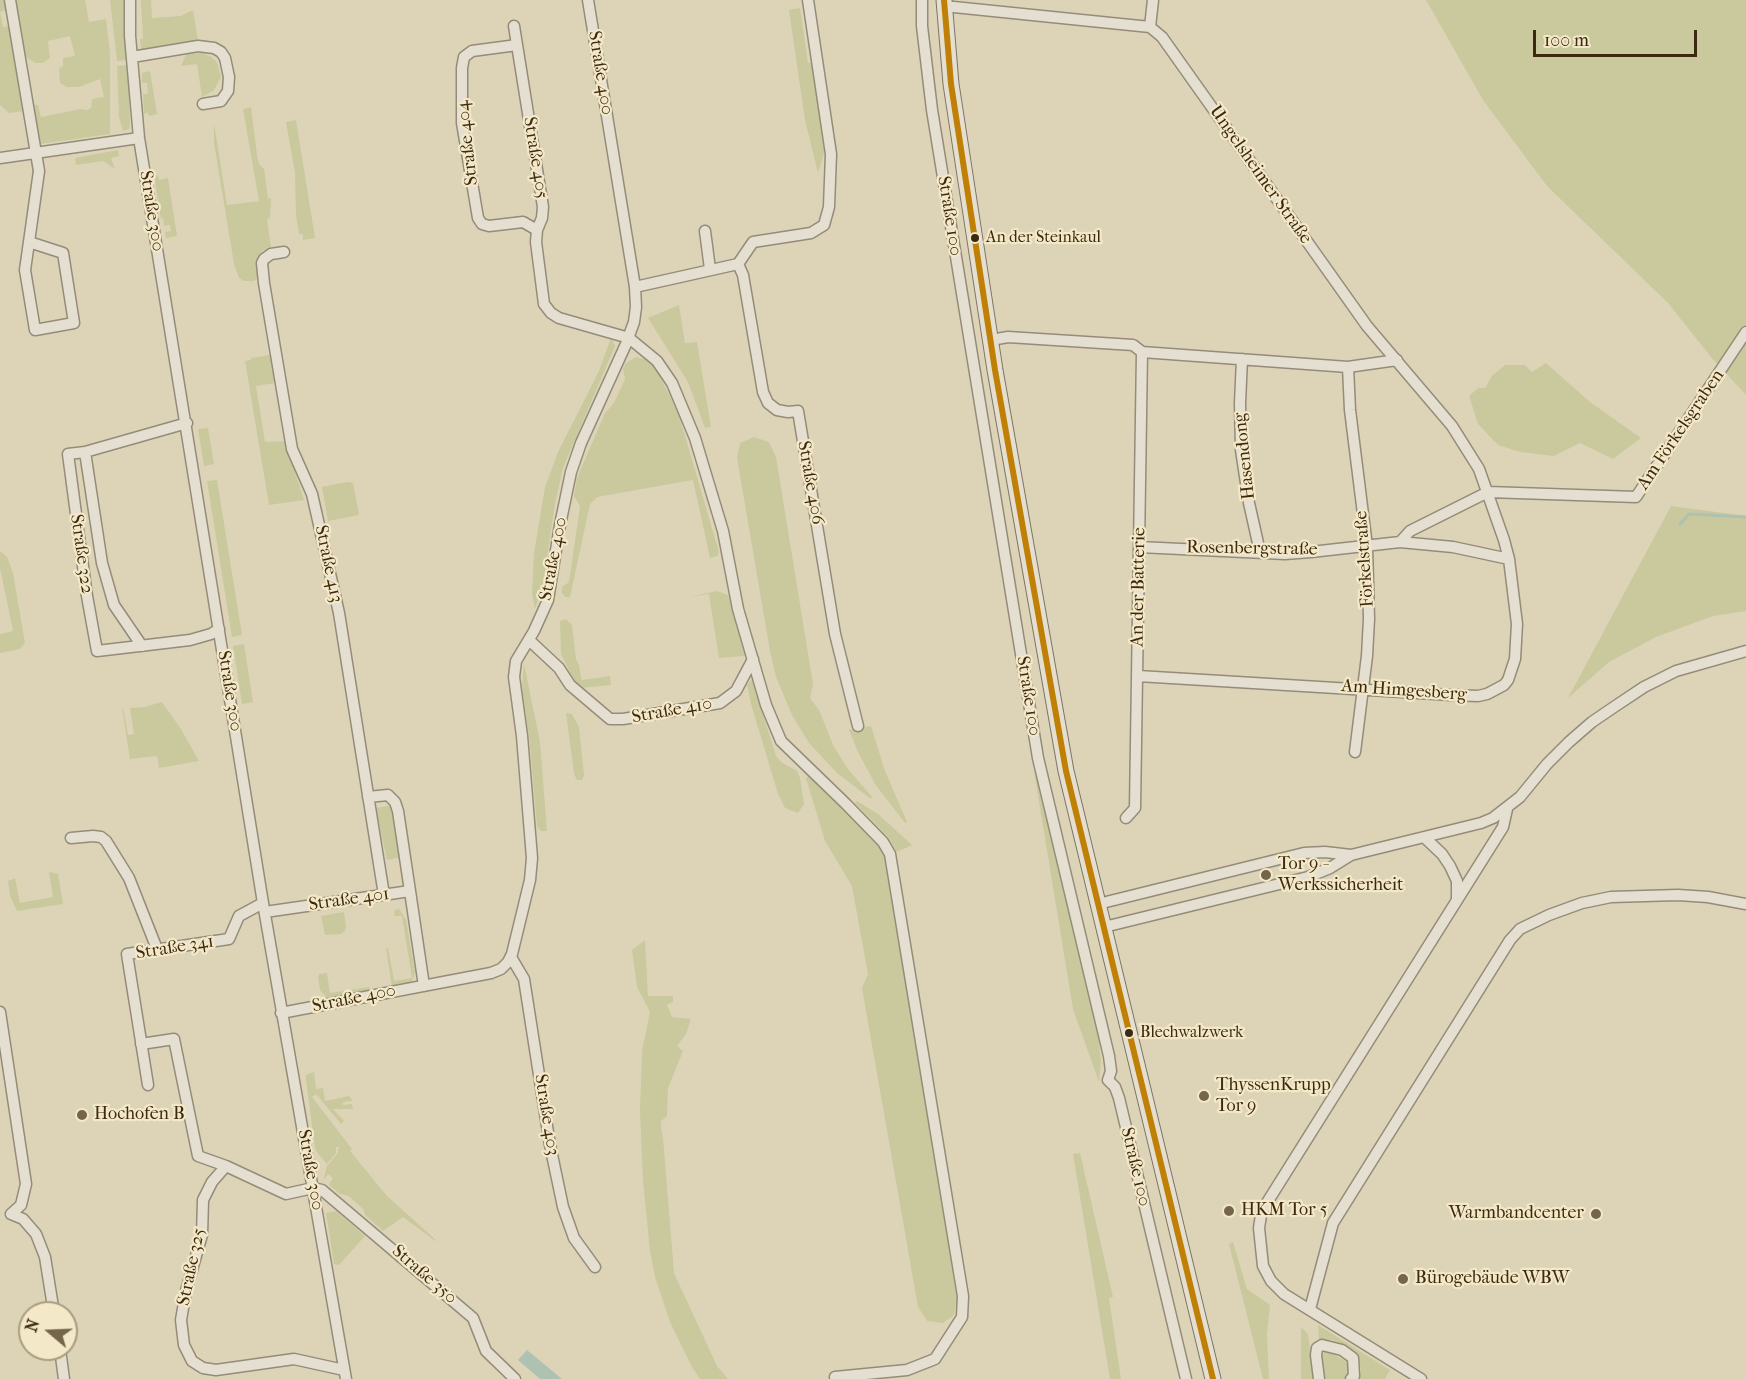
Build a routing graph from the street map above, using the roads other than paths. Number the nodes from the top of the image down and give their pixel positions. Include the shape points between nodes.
1 (10, 0) edge
2 (130, 0) edge
3 (588, 0) edge
4 (808, 0) edge
5 (922, 0) edge
6 (1153, 0) edge
7 (945, 3) edge
8 (514, 26) dead end
9 (1150, 27) junction
10 (517, 45) junction
11 (132, 57) junction
12 (203, 104) dead end
13 (139, 138) junction
14 (35, 153) junction
15 (0, 158) edge
16 (537, 230) junction
17 (705, 231) dead end
18 (29, 242) junction
19 (284, 252) dead end
20 (738, 264) junction
21 (710, 269) junction
22 (635, 287) junction
23 (1746, 332) edge
24 (629, 338) junction
25 (990, 340) junction
26 (1142, 352) junction
27 (1242, 359) junction
28 (1397, 360) junction
29 (1348, 367) junction
30 (187, 423) junction
31 (85, 452) junction
32 (1488, 492) junction
33 (1400, 542) junction
34 (1139, 546) junction
35 (1367, 546) junction
36 (1260, 552) junction
37 (1509, 559) junction
38 (219, 629) junction
39 (529, 640) junction
40 (142, 646) junction
41 (1746, 651) edge
42 (753, 659) junction
43 (1138, 676) junction
44 (1363, 688) junction
45 (858, 726) dead end
46 (1355, 752) dead end
47 (368, 797) junction
48 (1507, 809) junction
49 (1126, 818) dead end
50 (1424, 837) junction
51 (71, 838) dead end
52 (1351, 855) junction
53 (410, 891) junction
54 (384, 894) junction
55 (1457, 900) junction
56 (1098, 904) junction
57 (1746, 904) edge
58 (264, 907) junction
59 (1104, 927) junction
60 (157, 950) junction
61 (511, 957) junction
62 (424, 986) junction
63 (0, 1012) edge
64 (281, 1013) junction
65 (141, 1044) junction
66 (148, 1085) dead end
67 (226, 1166) junction
68 (313, 1188) junction
69 (5, 1214) edge
70 (596, 1267) dead end
71 (52, 1301) edge
72 (1310, 1309) junction
73 (62, 1361) edge
74 (232, 1373) edge
75 (345, 1374) edge
76 (835, 1377) dead end
77 (64, 1379) edge
78 (515, 1379) edge
79 (1186, 1379) edge
80 (1214, 1379) edge
81 (1319, 1379) edge
82 (1351, 1379) edge
83 (1421, 1379) edge

1 - 14 street
2 - 11 street, Straße 300
3 - 22 street, Straße 400
4 - 20 street via 831,154 829,207 824,225 811,233 753,242
5 - 79 street, Straße 100 via 932,110 1038,758 1109,1056 1108,1080 1119,1098
6 - 9 street
7 - 9 street
7 - 25 main road via 951,84
8 - 10 street, Straße 405
9 - 28 street, Ungelsheimer Straße via 1162,37 1366,326
10 - 16 street, Straße 405 via 543,207
10 - 16 street, Straße 404 via 472,51 464,57 462,123 482,224 523,222
11 - 12 street via 198,46 221,52 229,77 228,91 222,101
11 - 13 street, Straße 300
13 - 14 street
13 - 30 street, Straße 300
14 - 15 street
14 - 18 street via 39,171
16 - 24 street, Straße 405 via 544,304 551,313
17 - 21 street
18 - 18 street via 63,253 74,323 35,330 25,270
19 - 47 street, Straße 413 via 264,259 264,283 292,449 312,494 339,613
20 - 21 street
20 - 45 street, Straße 406 via 763,392 777,410 798,411 835,634
21 - 22 street
22 - 24 street, Straße 400 via 636,307
23 - 32 street, Am Förkelsgraben via 1636,497
24 - 39 street, Straße 400 via 571,472 548,600
24 - 42 street via 657,361 684,408 723,531 738,609
25 - 26 street via 1008,337 1133,345
25 - 56 main road via 1064,760
26 - 27 street
26 - 34 street, An der Batterie
27 - 29 street
27 - 36 street, Hasendong via 1241,450
28 - 29 street
28 - 32 street, Ungelsheimer Straße via 1452,426 1479,469
29 - 35 street, Förkelstraße
30 - 31 street, Straße 322
30 - 38 street, Straße 300
31 - 40 street via 102,563 114,605
31 - 40 street, Straße 322 via 68,454 97,651
32 - 33 street via 1410,531
32 - 37 street, Am Himgesberg
33 - 35 street, Rosenbergstraße
33 - 37 street, Rosenbergstraße
34 - 36 street, Rosenbergstraße
34 - 43 street, An der Batterie
35 - 36 street, Rosenbergstraße
35 - 44 street, Förkelstraße via 1369,619
37 - 44 street, Am Himgesberg via 1516,624 1514,667 1504,685 1478,696
38 - 40 street, Straße 322 via 190,640
38 - 58 street, Straße 300
39 - 42 street, Straße 410 via 559,668 570,685 610,719 720,703 736,691
39 - 61 street, Straße 400 via 516,661 514,677 532,858
41 - 48 street via 1676,671 1614,706 1569,742
42 - 76 street via 781,741 883,842 890,854 963,1296 962,1317 935,1359 908,1370
43 - 44 street, Am Himgesberg
43 - 49 street, An der Batterie via 1135,808
44 - 46 street, Förkelstraße
47 - 53 street via 388,795 395,802
47 - 54 street, Straße 413
48 - 50 street via 1481,823
48 - 55 street via 1503,827
50 - 52 street
50 - 55 street via 1450,866 1457,881
51 - 60 street via 93,836 106,841 129,878
52 - 56 street via 1304,853
52 - 59 street via 1308,877
53 - 54 street, Straße 401
53 - 62 street, Straße 401
54 - 58 street, Straße 401
55 - 72 street via 1262,1215 1258,1228 1263,1266 1284,1294
56 - 59 main road
57 - 72 street via 1678,895 1611,897 1582,903 1520,929 1333,1223
58 - 60 street, Straße 341 via 239,916 229,939
58 - 64 street, Straße 300
59 - 80 main road
60 - 65 street, Straße 341 via 127,954
61 - 62 street, Straße 400 via 501,969 491,973
61 - 70 street, Straße 403 via 524,979 563,1207 574,1238
62 - 64 street, Straße 400
63 - 69 street via 26,1184 21,1205
64 - 68 street, Straße 300
65 - 66 street, Straße 341
65 - 67 street via 174,1039 198,1156
67 - 68 street via 286,1194
67 - 74 street, Straße 325 via 203,1200 202,1235 181,1320 184,1345 192,1360 203,1368
68 - 75 street, Straße 300
68 - 78 street, Straße 350 via 322,1190 473,1318 486,1351
69 - 71 street via 23,1219 36,1234 45,1257
72 - 83 street
73 - 77 street
74 - 75 street, Straße 325 via 294,1359
81 - 82 street via 1316,1355 1322,1345 1342,1350 1353,1358

